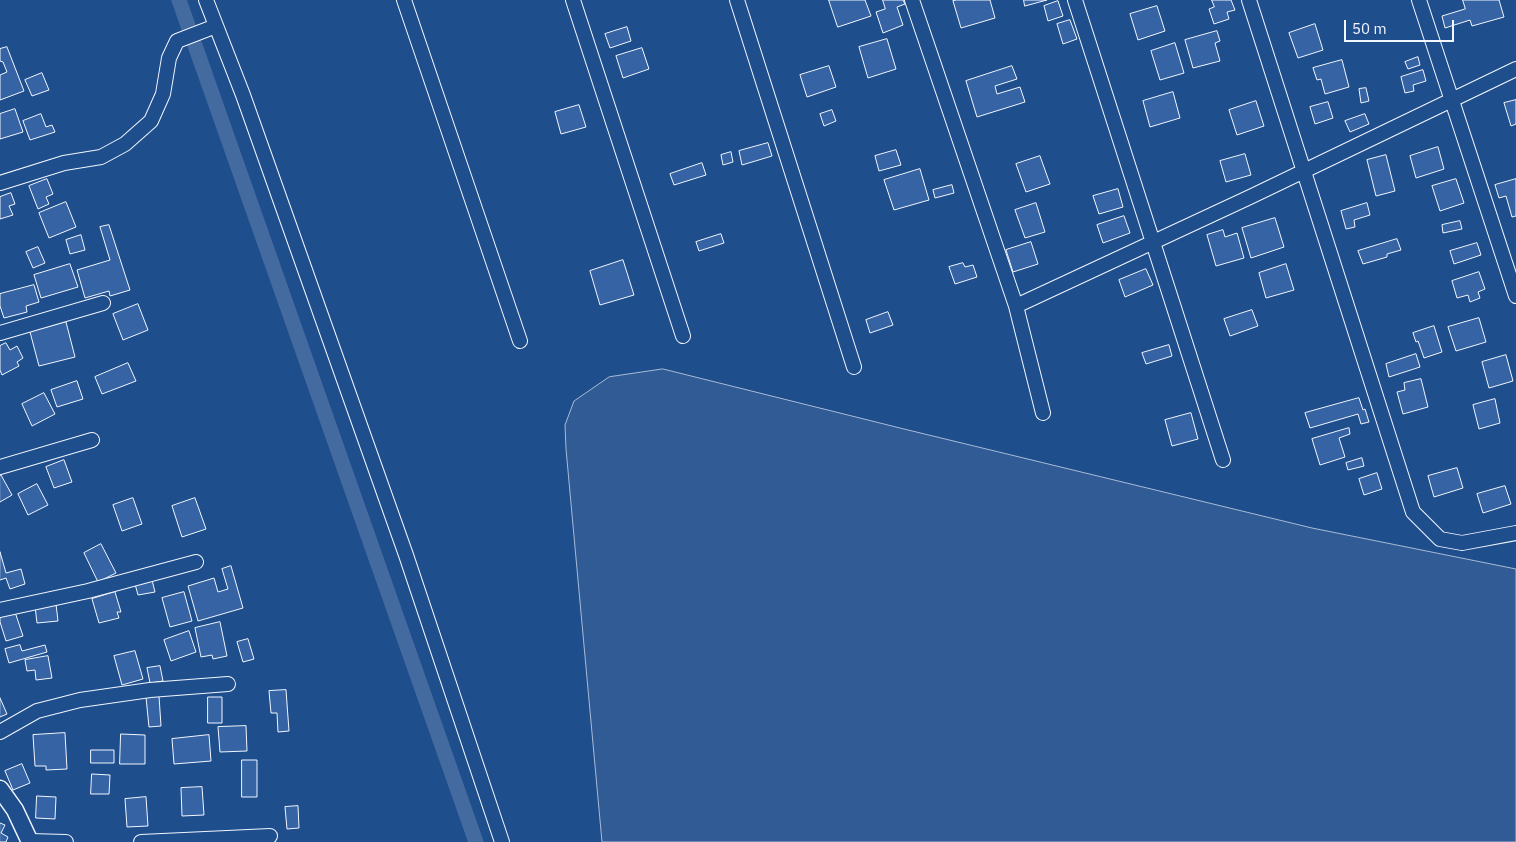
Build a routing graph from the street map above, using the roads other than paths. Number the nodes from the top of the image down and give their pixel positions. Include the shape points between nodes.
1 (206, 0) edge
2 (404, 0) edge
3 (573, 0) edge
4 (737, 0) edge
5 (912, 0) edge
6 (1075, 0) edge
7 (1248, 0) edge
8 (1419, 0) edge
9 (209, 28) junction
10 (1516, 69) edge
11 (1451, 100) junction
12 (1304, 171) junction
13 (0, 183) edge
14 (1153, 242) junction
15 (1516, 296) edge
16 (103, 303) dead end
17 (1016, 306) junction
18 (0, 333) edge
19 (683, 336) dead end
20 (520, 341) dead end
21 (854, 367) dead end
22 (1043, 413) dead end
23 (92, 440) dead end
24 (1223, 460) dead end
25 (0, 467) edge
26 (1516, 533) edge
27 (196, 562) dead end
28 (0, 610) edge
29 (228, 684) dead end
30 (0, 732) edge
31 (0, 789) edge
32 (270, 836) dead end
33 (30, 841) edge
34 (66, 842) edge
35 (141, 842) edge
36 (502, 842) edge

1 - 9 street
2 - 20 street
3 - 19 street
4 - 21 street
5 - 17 street
6 - 14 street
7 - 12 street
8 - 11 street
9 - 13 street via 177,41 169,58 163,94 151,121 125,144 101,157 64,163
9 - 36 street via 246,104 403,546
10 - 11 street
11 - 12 street
11 - 15 street
12 - 14 street
12 - 26 street via 1413,512 1440,539 1462,544
14 - 17 street
14 - 24 street
16 - 18 street
17 - 22 street
23 - 25 street
27 - 28 street
29 - 30 street via 80,700 37,711
31 - 33 street
32 - 35 street
33 - 34 street

